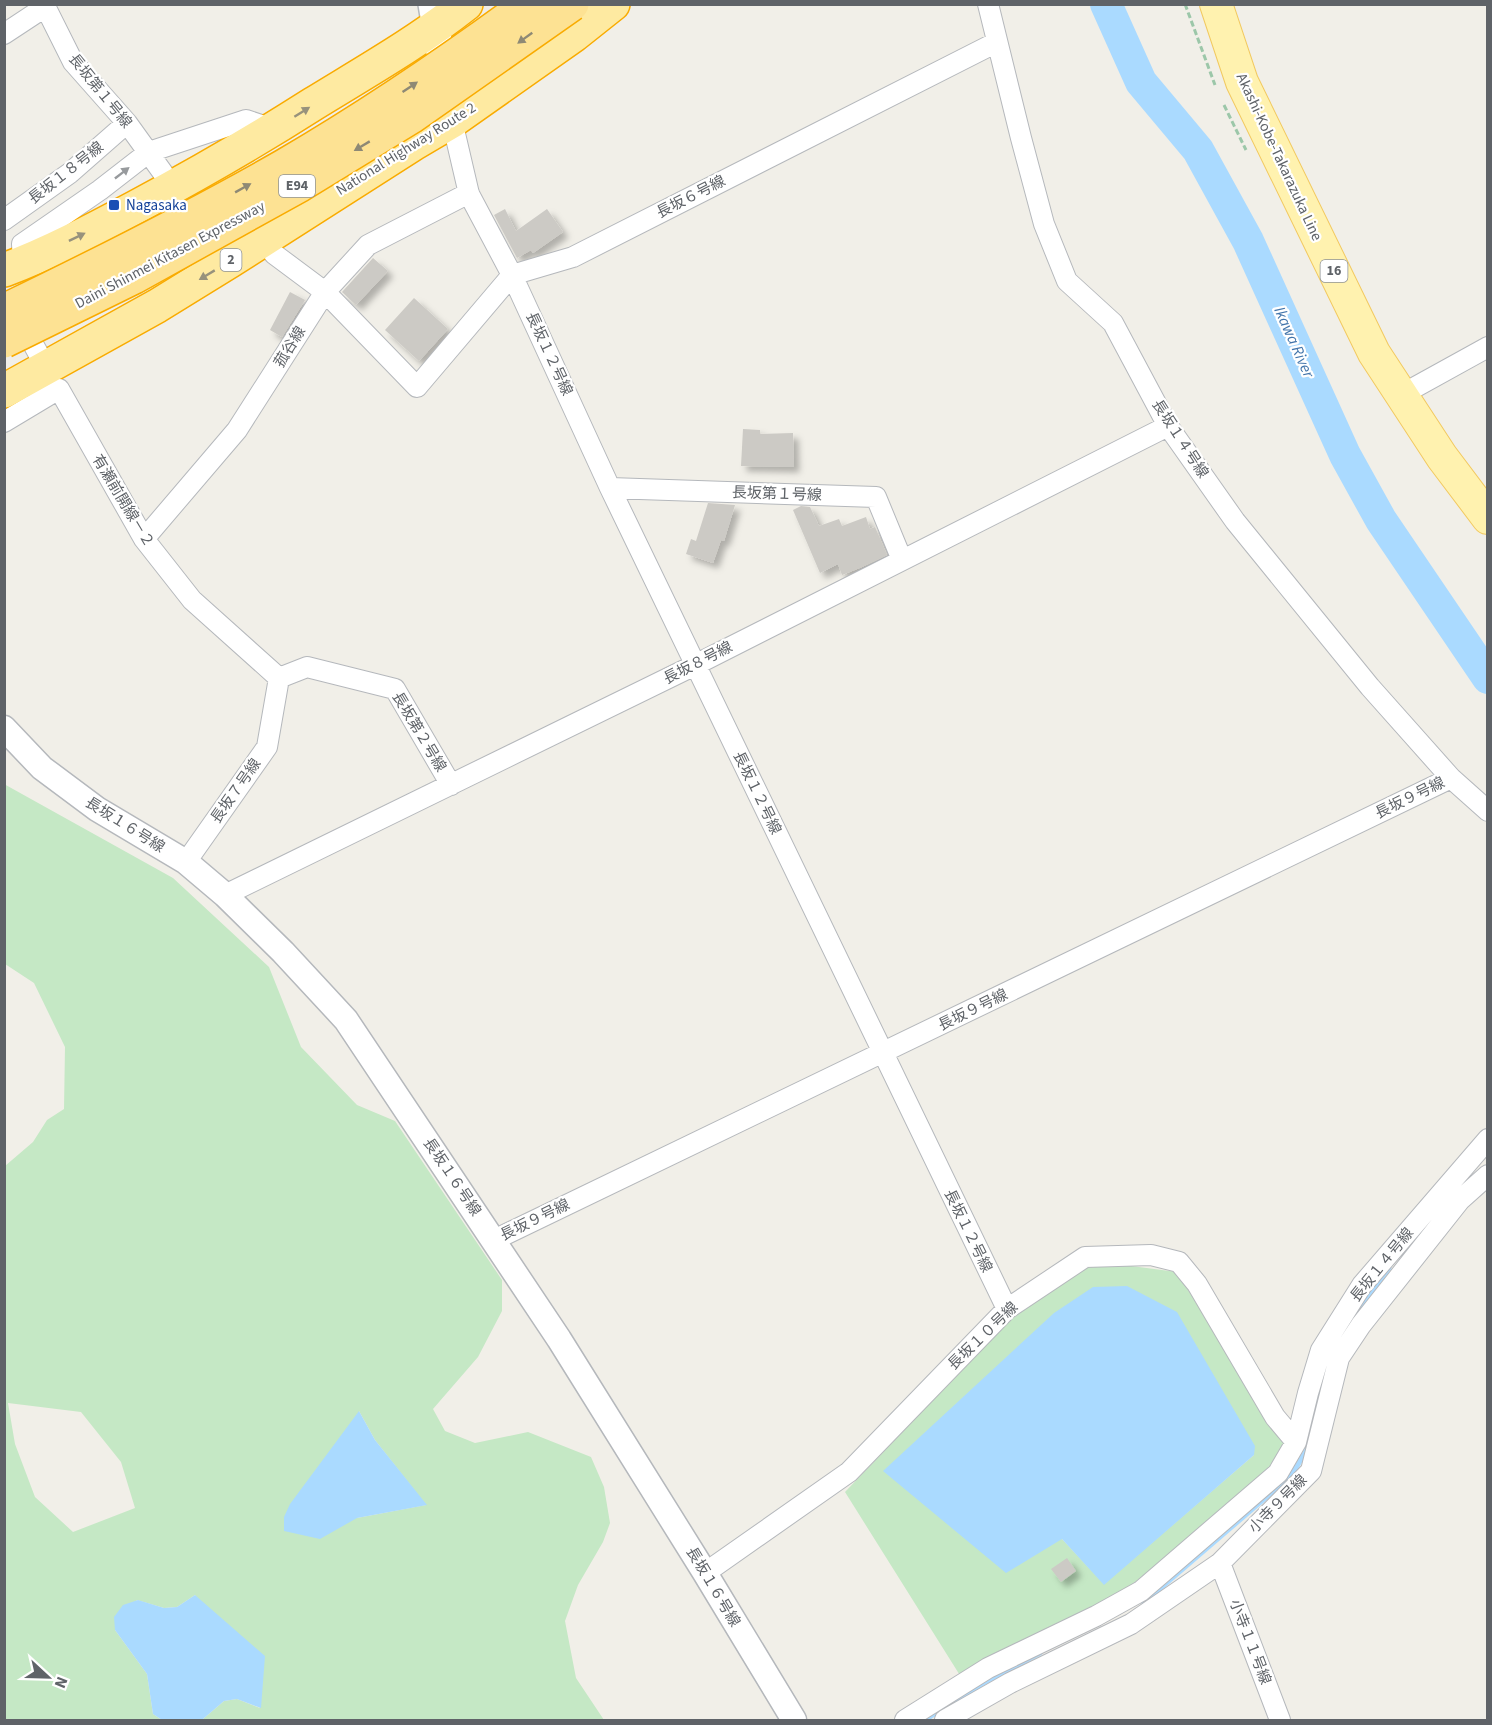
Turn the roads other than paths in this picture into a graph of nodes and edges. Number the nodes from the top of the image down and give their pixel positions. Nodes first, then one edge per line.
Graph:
1 (466, 4) edge
2 (528, 4) edge
3 (572, 4) edge
4 (613, 4) edge
5 (988, 4) edge
6 (1215, 4) edge
7 (44, 6) edge
8 (433, 16) edge
9 (4, 34) edge
10 (996, 42) junction
11 (452, 121) junction
12 (126, 123) junction
13 (273, 129) junction
14 (149, 152) junction
15 (163, 173) dead end
16 (469, 193) junction
17 (183, 201) dead end
18 (211, 215) junction
19 (4, 220) edge
20 (250, 234) dead end
21 (274, 254) dead end
22 (14, 267) edge
23 (512, 275) junction
24 (325, 292) junction
25 (8, 323) edge
26 (1488, 347) edge
27 (39, 353) dead end
28 (4, 392) edge
29 (1401, 395) junction
30 (4, 422) edge
31 (1168, 426) junction
32 (610, 488) junction
33 (1488, 518) edge
34 (144, 539) junction
35 (902, 560) junction
36 (695, 665) junction
37 (279, 678) junction
38 (4, 728) edge
39 (1451, 778) junction
40 (451, 785) junction
41 (1488, 811) edge
42 (186, 862) junction
43 (225, 895) junction
44 (882, 1054) junction
45 (1488, 1139) edge
46 (1488, 1174) edge
47 (494, 1240) junction
48 (1007, 1310) junction
49 (1296, 1442) junction
50 (1220, 1563) junction
51 (705, 1573) junction
52 (1100, 1626) junction
53 (794, 1720) edge
54 (905, 1720) edge
55 (945, 1720) edge
56 (1280, 1720) edge

1 - 8 highway
25 -> 2 highway, Daini Shinmei Kitasen Expressway / E94, bridge
3 -> 25 highway, Daini Shinmei Kitasen Expressway / E94, bridge
4 - 11 highway, National Highway Route 2 / 2
5 - 10 street, 長坂１４号線
6 - 29 main road, Akashi-Kobe-Takarazuka Line / 16
7 - 9 street
7 - 12 street, 長坂第１号線
8 - 11 main road
13 -> 8 highway
10 - 23 street, 長坂６号線
10 - 31 street, 長坂１４号線
11 - 16 street, 長坂１２号線
11 -> 28 highway, National Highway Route 2 / 2
12 - 14 street, 長坂第１号線
12 - 19 street, 長坂１８号線
13 - 14 street
22 -> 13 highway
14 - 15 street, 長坂第１号線
22 -> 14 street
16 - 23 street, 長坂１２号線
16 - 24 street, 菰谷線
17 - 18 street
18 - 20 street
18 - 25 street
21 - 24 street
23 - 24 street
23 - 32 street, 長坂１２号線
24 - 34 street, 菰谷線
25 - 27 street
26 - 29 street
29 - 33 main road, Akashi-Kobe-Takarazuka Line / 16
30 - 34 street, 有瀬前開線－２
31 - 35 street, 長坂８号線
31 - 39 street, 長坂１４号線
32 - 35 street, 長坂第１号線
32 - 36 street, 長坂１２号線
34 - 37 street, 有瀬前開線－２
35 - 36 street, 長坂８号線
36 - 40 street, 長坂８号線
36 - 44 street, 長坂１２号線
37 - 40 street, 長坂第２号線
37 - 42 street, 長坂７号線
38 - 42 street, 長坂１６号線
39 - 41 street, 長坂１４号線
39 - 44 street, 長坂９号線
40 - 43 street, 長坂８号線
42 - 43 street, 長坂１６号線
43 - 47 street, 長坂１６号線
44 - 47 street, 長坂９号線
44 - 48 street, 長坂１２号線
45 - 49 street, 長坂１４号線
46 - 50 street, 小寺９号線
47 - 51 street, 長坂１６号線
48 - 49 street, 長坂１０号線
48 - 51 street, 長坂１０号線
49 - 52 street, 長坂１４号線
50 - 52 street, 小寺９号線
50 - 56 street, 小寺１１号線
51 - 53 street, 長坂１６号線
52 - 54 street
52 - 55 street, 小寺９号線

